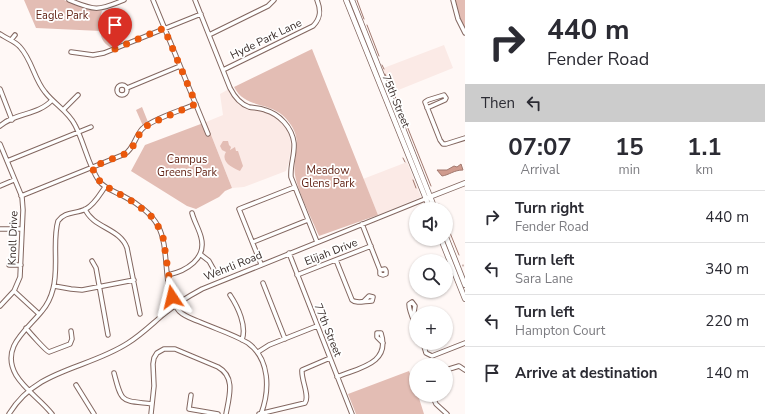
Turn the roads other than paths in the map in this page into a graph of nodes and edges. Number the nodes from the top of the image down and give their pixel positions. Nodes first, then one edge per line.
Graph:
1 (69, 0) edge
2 (124, 0) edge
3 (153, 0) edge
4 (195, 0) edge
5 (317, 0) edge
6 (346, 0) edge
7 (352, 0) edge
8 (453, 0) edge
9 (275, 1) edge
10 (201, 14) junction
11 (164, 28) junction
12 (465, 33) edge
13 (0, 35) edge
14 (15, 35) dead end
15 (209, 35) junction
16 (11, 40) junction
17 (71, 52) dead end
18 (180, 66) junction
19 (223, 70) junction
20 (126, 88) dead end
21 (0, 89) edge
22 (78, 95) dead end
23 (1, 96) edge
24 (52, 100) junction
25 (196, 104) junction
26 (427, 108) junction
27 (64, 109) junction
28 (12, 120) junction
29 (0, 126) edge
30 (91, 127) dead end
31 (78, 132) junction
32 (208, 134) dead end
33 (465, 138) edge
34 (0, 144) edge
35 (7, 161) junction
36 (92, 167) junction
37 (14, 180) junction
38 (465, 183) edge
39 (0, 186) edge
40 (106, 187) junction
41 (295, 187) junction
42 (21, 196) junction
43 (428, 198) junction
44 (429, 202) edge
45 (431, 202) edge
46 (85, 209) junction
47 (192, 213) dead end
48 (308, 220) junction
49 (362, 224) junction
50 (0, 229) edge
51 (22, 229) junction
52 (253, 242) junction
53 (317, 242) junction
54 (371, 246) junction
55 (444, 246) edge
56 (450, 246) edge
57 (289, 253) junction
58 (200, 254) junction
59 (336, 260) junction
60 (92, 261) dead end
61 (262, 264) junction
62 (9, 265) dead end
63 (21, 265) junction
64 (214, 270) dead end
65 (380, 270) dead end
66 (168, 275) junction
67 (297, 275) junction
68 (134, 280) junction
69 (263, 282) dead end
70 (465, 285) edge
71 (54, 286) junction
72 (100, 287) junction
73 (14, 291) junction
74 (230, 296) dead end
75 (465, 299) edge
76 (364, 301) dead end
77 (0, 306) edge
78 (175, 306) junction
79 (39, 314) junction
80 (140, 314) dead end
81 (202, 317) dead end
82 (200, 322) junction
83 (317, 326) junction
84 (26, 328) junction
85 (71, 331) dead end
86 (108, 335) dead end
87 (285, 339) junction
88 (242, 340) junction
89 (382, 343) dead end
90 (465, 343) edge
91 (453, 348) edge
92 (425, 350) edge
93 (447, 350) edge
94 (258, 352) junction
95 (330, 358) junction
96 (453, 368) edge
97 (465, 370) edge
98 (114, 373) dead end
99 (337, 377) junction
100 (76, 385) dead end
101 (29, 390) junction
102 (191, 395) dead end
103 (435, 402) edge
104 (152, 404) junction
105 (49, 410) junction
106 (9, 414) edge
107 (44, 414) edge
108 (52, 414) edge
109 (94, 414) edge
110 (150, 414) edge
111 (218, 414) edge
112 (226, 414) edge
113 (261, 414) edge
114 (352, 414) edge
115 (447, 414) edge

1 - 2 street
3 - 11 street
4 - 10 street
5 - 19 street, Hyde Park Lane
6 - 43 main road, 75th Street
7 - 43 main road, 75th Street
8 - 12 street
9 - 15 street
10 - 11 street
10 - 15 street
11 - 17 street
11 - 18 street
13 - 16 street
14 - 16 street
15 - 19 street
16 - 24 street
18 - 20 street
18 - 25 street
19 - 41 street
21 - 23 street
22 - 27 street
23 - 28 street
24 - 27 street
24 - 28 street
25 - 32 street
25 - 36 street
26 - 26 street
26 - 33 street
27 - 31 street
28 - 29 street
30 - 31 street
31 - 35 street
31 - 36 street
34 - 35 street, Knoll Drive
35 - 37 street, Knoll Drive
36 - 40 street
36 - 42 street
37 - 39 street
37 - 42 street, Knoll Drive
38 - 43 main road, Wehrli Road
40 - 46 street
40 - 66 street
41 - 48 street
41 - 52 street
42 - 51 street, Knoll Drive
43 - 44 main road, 75th Street
43 - 45 main road, 75th Street
43 - 49 street, Wehrli Road
46 - 68 street
46 - 71 street
47 - 58 street
48 - 52 street
48 - 53 street
49 - 53 street, Wehrli Road
49 - 54 street
50 - 51 street
51 - 63 street, Knoll Drive
52 - 61 street
53 - 57 street, Wehrli Road
54 - 59 street, Elijah Drive
54 - 65 street
55 - 75 main road
56 - 70 main road
57 - 61 street, Wehrli Road
57 - 67 street, 77th Street
58 - 64 street
58 - 66 street
59 - 67 street, Elijah Drive
59 - 76 street
60 - 72 street
61 - 78 street, Wehrli Road
62 - 63 street
63 - 73 street, Knoll Drive
66 - 78 street
67 - 83 street, 77th Street
68 - 72 street
68 - 80 street
69 - 87 street
71 - 72 street
71 - 79 street
72 - 86 street
73 - 77 street, Knoll Drive
73 - 79 street
74 - 88 street
78 - 82 street
78 - 101 street, Wehrli Road
79 - 84 street
81 - 82 street
82 - 88 street
83 - 87 street
83 - 95 street, 77th Street
84 - 85 street
84 - 101 street
87 - 94 street
88 - 94 street
89 - 99 street
90 - 91 street
92 - 93 street
94 - 113 street
95 - 99 street, 77th Street
95 - 113 street
96 - 97 street
98 - 104 street
99 - 114 street, 77th Street
100 - 109 street
101 - 105 street
101 - 106 street, Wehrli Road
102 - 111 street
103 - 115 street
104 - 110 street
104 - 112 street
105 - 107 street
105 - 108 street

